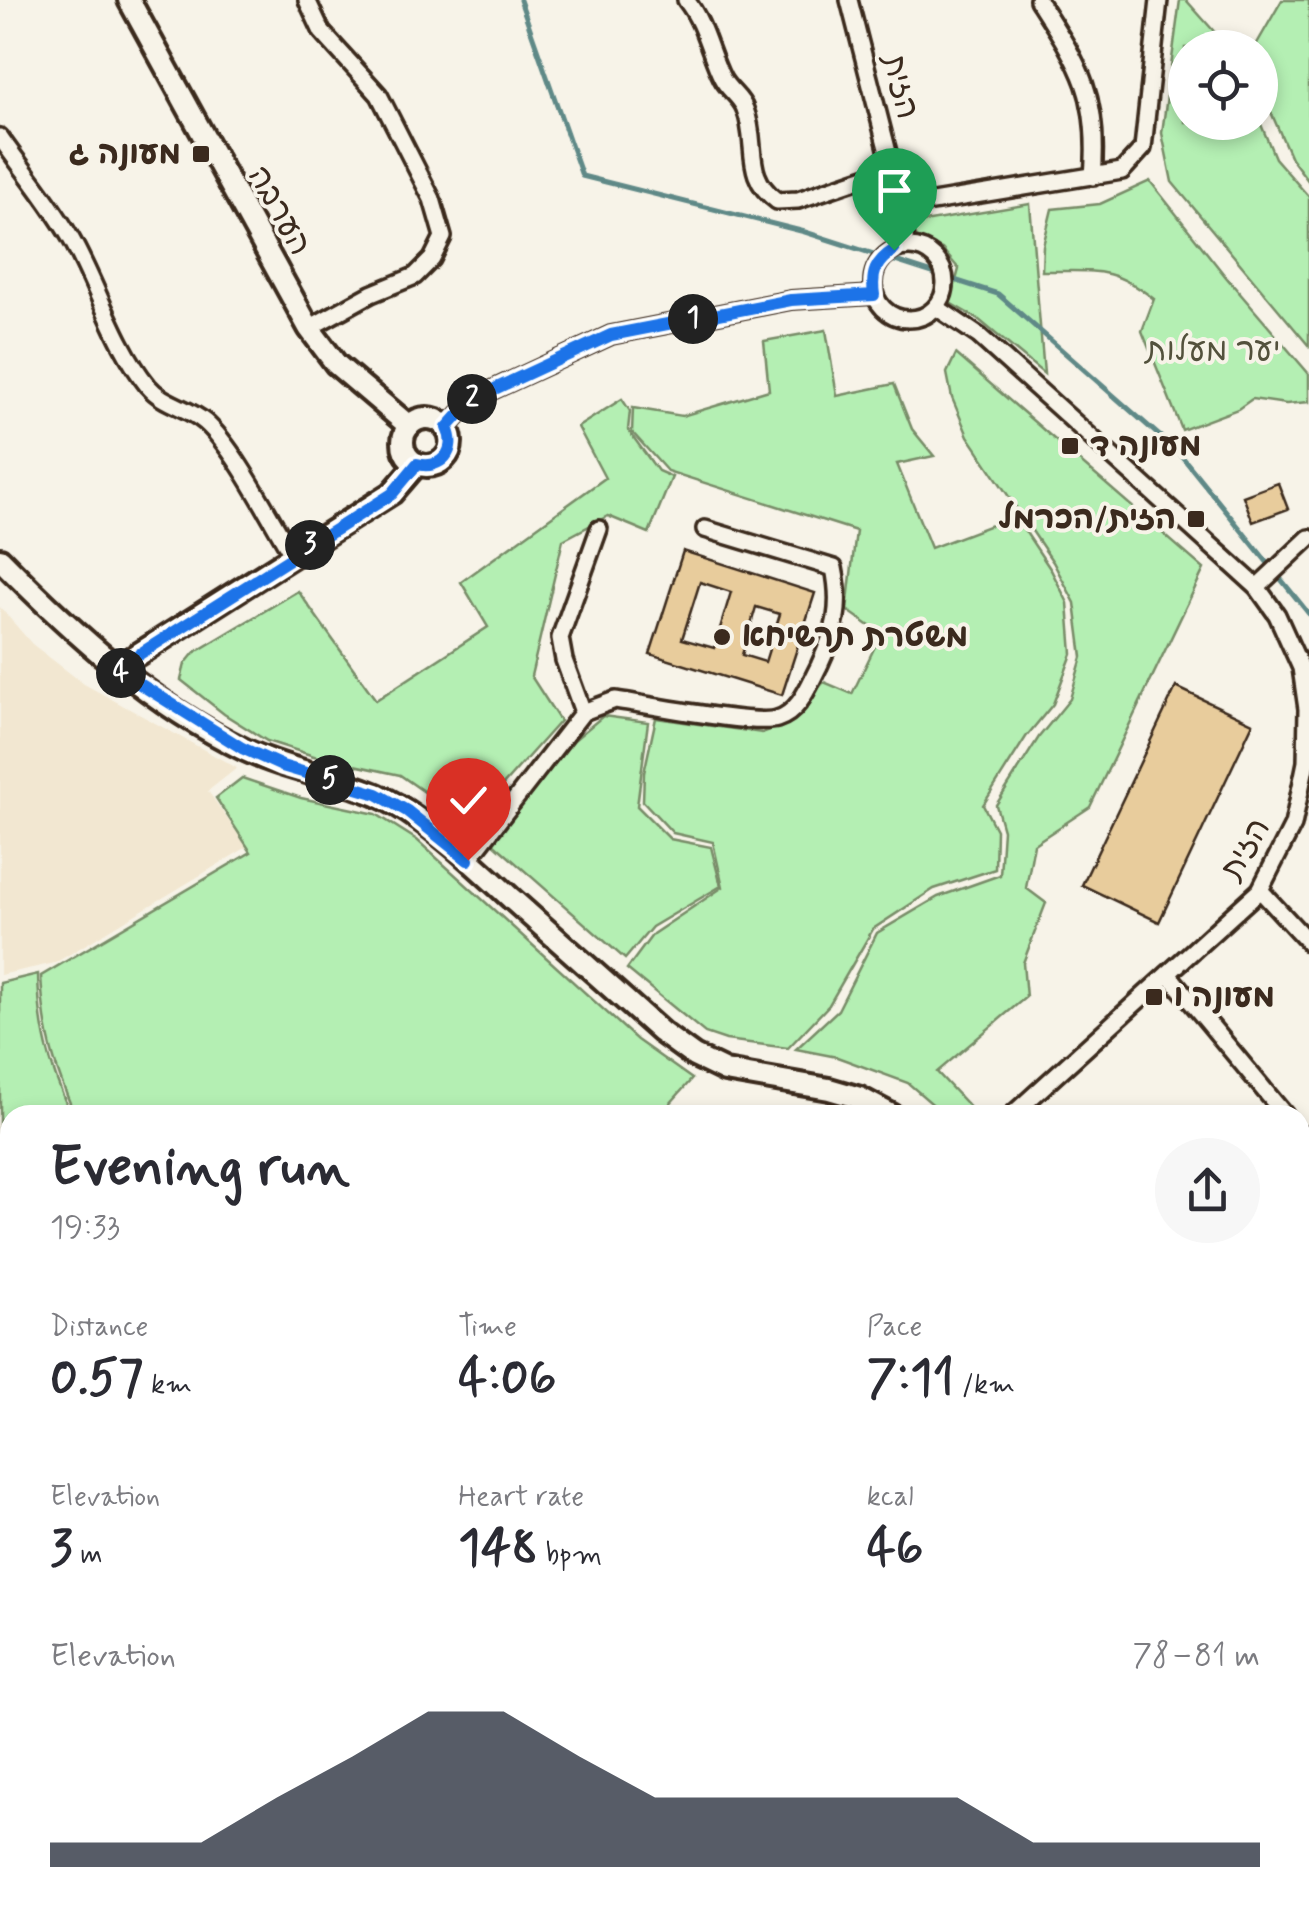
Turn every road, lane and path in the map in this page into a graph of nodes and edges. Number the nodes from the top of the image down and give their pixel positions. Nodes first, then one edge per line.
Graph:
1 (128, 0) edge
2 (306, 0) edge
3 (686, 0) edge
4 (849, 0) edge
5 (1038, 0) edge
6 (1159, 0) edge
7 (0, 137) edge
8 (892, 168) junction
9 (1093, 177) junction
10 (902, 207) junction
11 (906, 246) junction
12 (874, 295) junction
13 (936, 307) junction
14 (310, 328) junction
15 (409, 426) junction
16 (447, 428) junction
17 (417, 464) junction
18 (599, 529) dead end
19 (705, 529) dead end
20 (1309, 538) edge
21 (293, 556) junction
22 (0, 559) edge
23 (1256, 586) junction
24 (116, 669) junction
25 (583, 712) junction
26 (468, 860) junction
27 (1260, 890) junction
28 (1309, 942) edge
29 (1168, 974) junction
30 (869, 1105) edge
31 (1023, 1105) edge
32 (1277, 1105) edge

1 - 14 main road, הערבה
2 - 14 street
3 - 8 street
4 - 8 street, הזית
5 - 9 street
6 - 9 street
7 - 21 street
8 - 10 street, הזית
9 - 10 street
10 - 11 street, הזית
11 - 12 street
11 - 13 street
12 - 13 street
12 - 16 street
13 - 23 street, הזית
14 - 15 main road, הערבה
15 - 16 main road
15 - 17 main road
16 - 17 main road
17 - 21 main road
18 - 25 street
19 - 25 street
20 - 23 street
21 - 24 main road
22 - 24 main road
23 - 27 street, הזית
24 - 26 main road
25 - 26 street
26 - 30 main road
27 - 28 street
27 - 29 street, הזית
29 - 31 street, הזית
29 - 32 street

